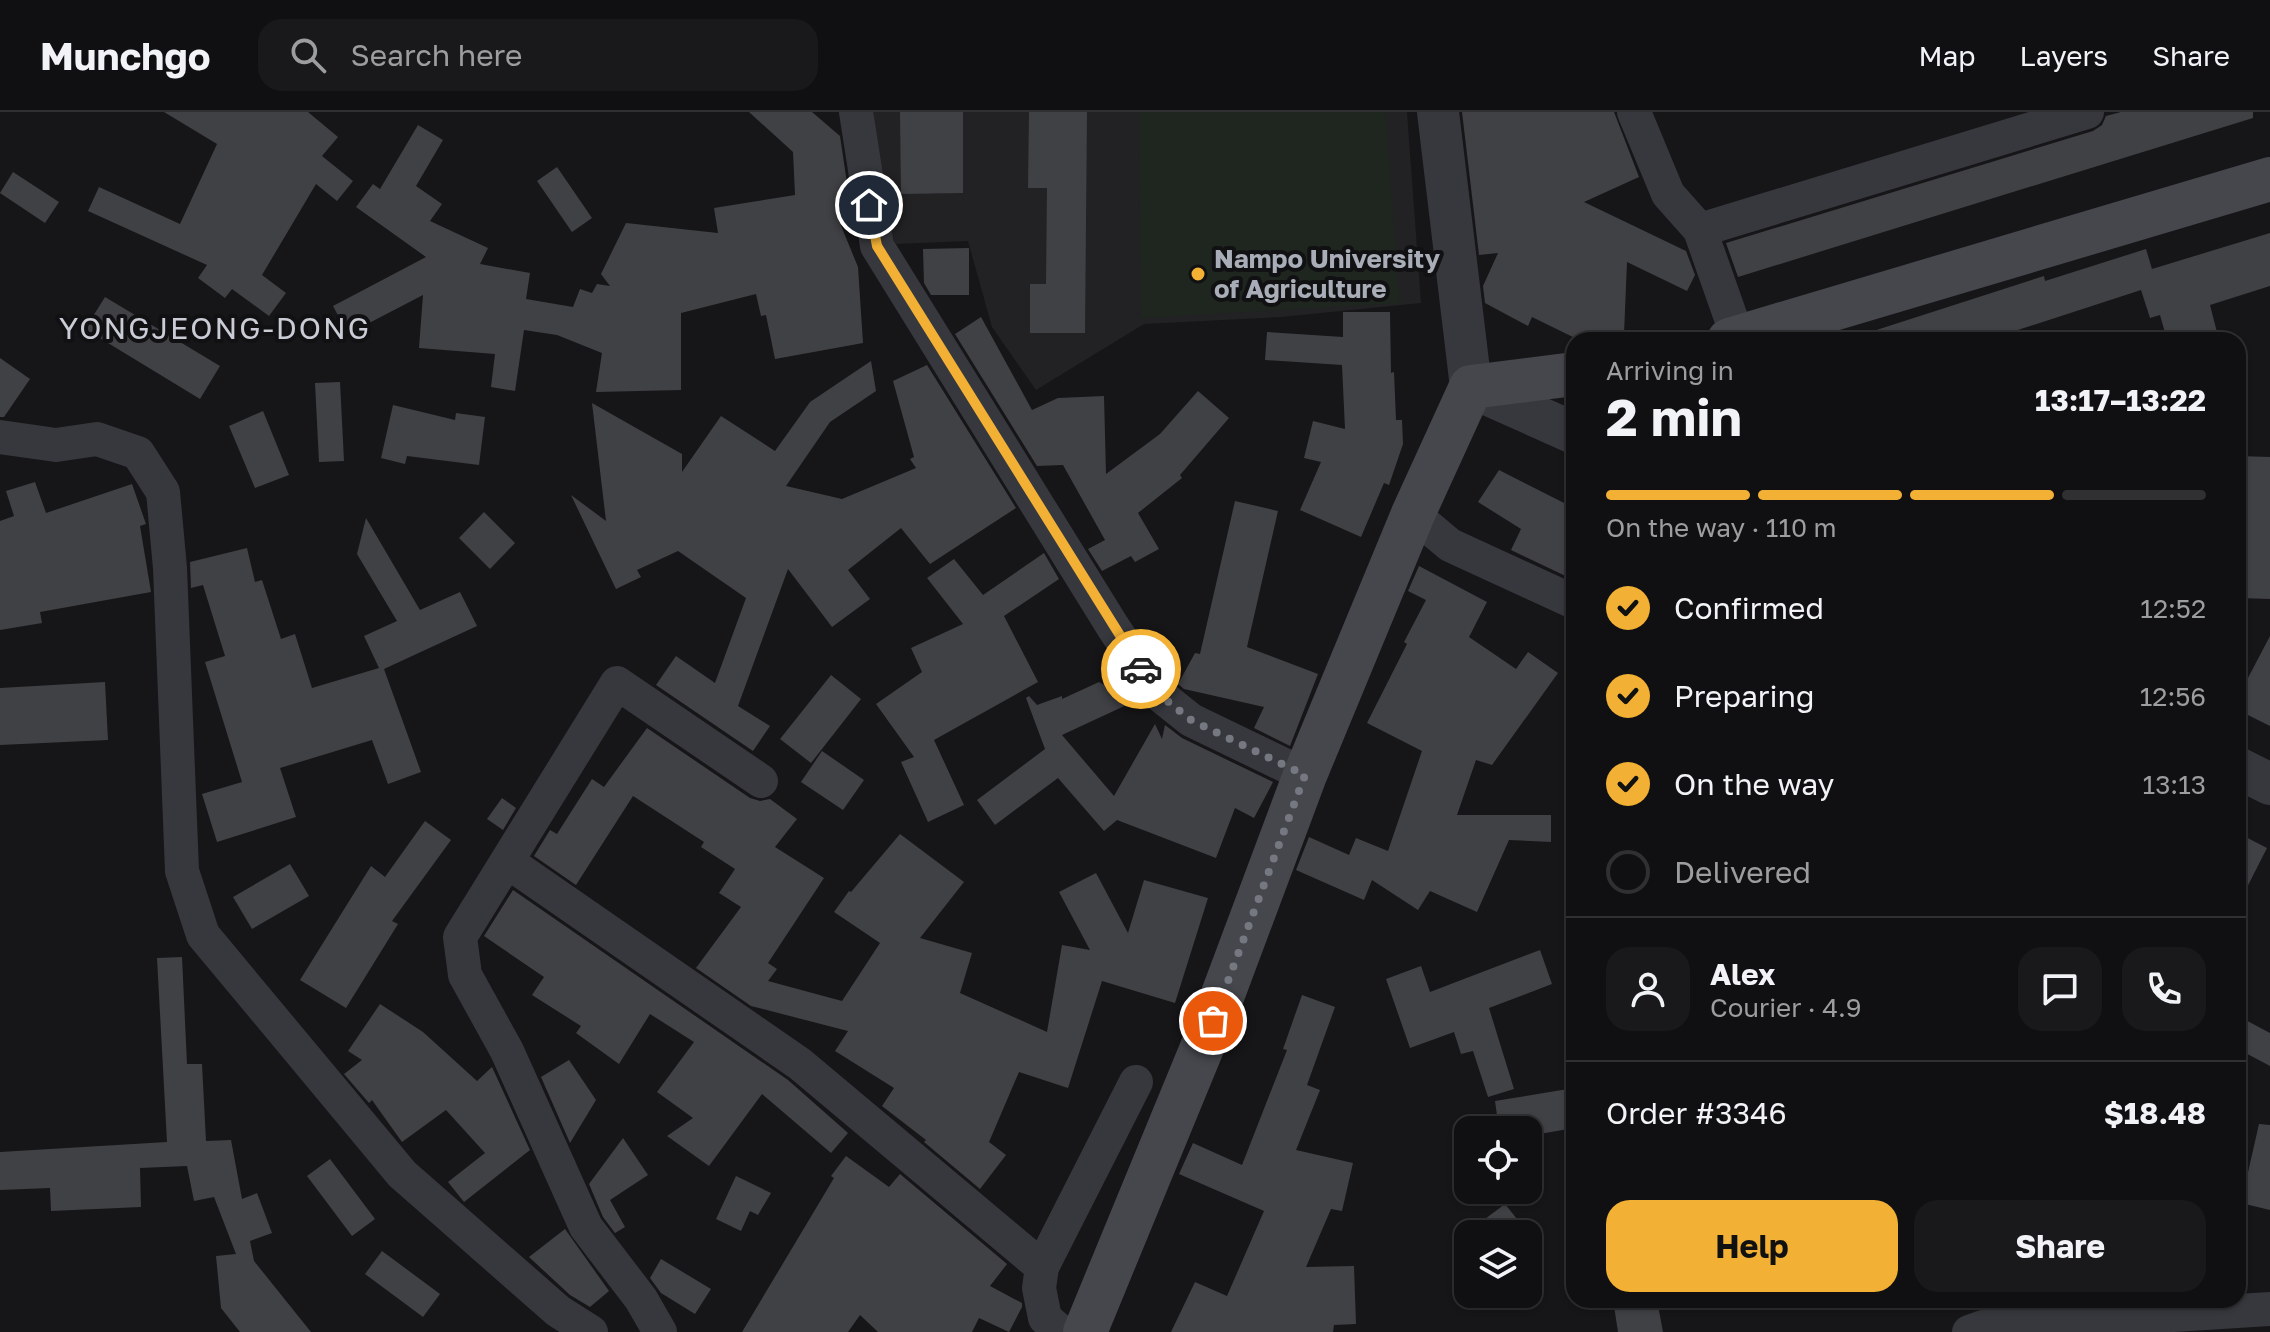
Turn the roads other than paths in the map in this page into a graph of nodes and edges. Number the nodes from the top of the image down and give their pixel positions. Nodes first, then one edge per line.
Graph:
1 (856, 112) edge
2 (1438, 112) edge
3 (1634, 112) edge
4 (2087, 112) edge
5 (2270, 179) edge
6 (1700, 230) junction
7 (1732, 332) edge
8 (1757, 332) edge
9 (1566, 375) edge
10 (1471, 387) junction
11 (1566, 429) edge
12 (0, 437) edge
13 (1413, 514) junction
14 (1566, 598) edge
15 (2246, 772) edge
16 (1305, 775) junction
17 (761, 781) dead end
18 (2270, 784) edge
19 (508, 862) junction
20 (1136, 1082) dead end
21 (1042, 1267) junction
22 (2270, 1309) edge
23 (591, 1332) edge
24 (660, 1332) edge
25 (1061, 1332) edge
26 (1085, 1332) edge
27 (1969, 1332) edge

1 - 16 street
2 - 10 street
3 - 6 street
4 - 6 street
5 - 8 main road
6 - 7 street
9 - 10 main road
10 - 11 street
10 - 13 main road
12 - 23 street
13 - 14 street
13 - 16 main road
15 - 18 street
16 - 26 main road
17 - 19 street
19 - 21 street
19 - 24 street
20 - 21 street
21 - 25 street
22 - 27 street

